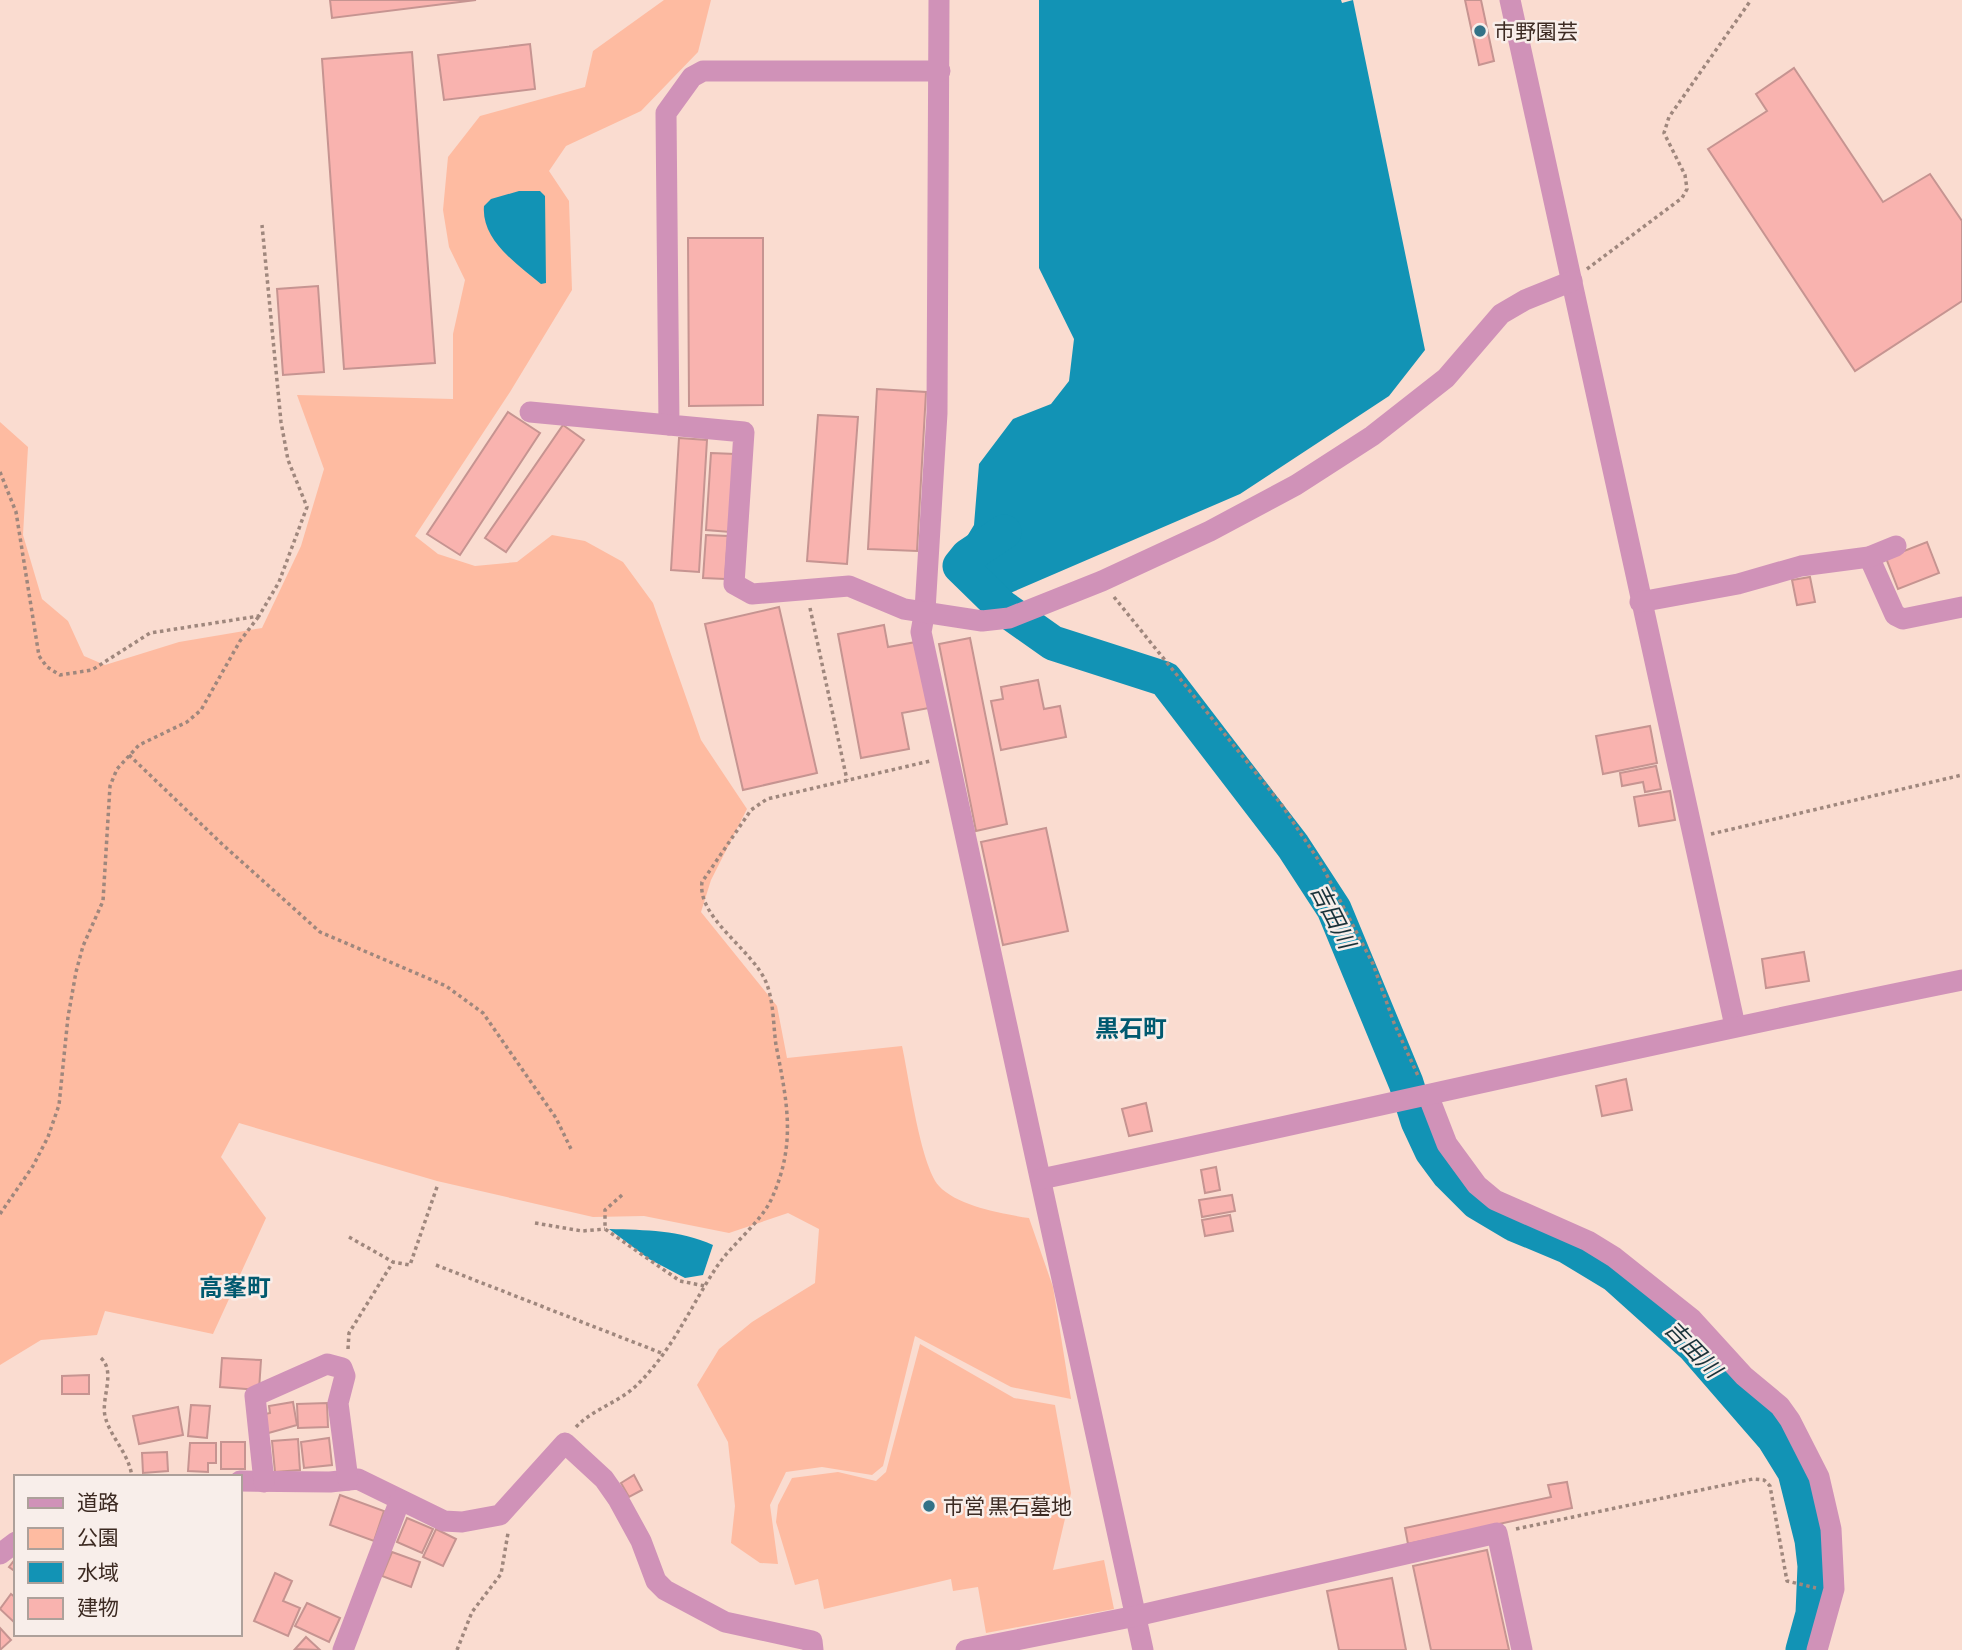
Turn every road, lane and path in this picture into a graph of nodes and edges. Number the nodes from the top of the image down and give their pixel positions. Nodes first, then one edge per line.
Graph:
1 (939, 0) edge
2 (1510, 0) edge
3 (1751, 0) edge
4 (940, 71) junction
5 (262, 225) dead end
6 (1572, 281) junction
7 (530, 412) dead end
8 (669, 425) junction
9 (0, 472) edge
10 (1896, 546) dead end
11 (1869, 557) junction
12 (1101, 581) junction
13 (806, 590) junction
14 (1640, 602) junction
15 (1962, 607) edge
16 (925, 610) junction
17 (259, 616) junction
18 (129, 755) junction
19 (948, 757) junction
20 (1962, 775) edge
21 (847, 780) junction
22 (1692, 838) junction
23 (1962, 980) edge
24 (1735, 1026) junction
25 (1427, 1096) junction
26 (571, 1149) dead end
27 (1041, 1179) junction
28 (438, 1184) dead end
29 (622, 1195) dead end
30 (0, 1214) edge
31 (535, 1223) dead end
32 (605, 1229) junction
33 (349, 1237) dead end
34 (393, 1262) junction
35 (436, 1265) dead end
36 (705, 1286) junction
37 (664, 1354) junction
38 (101, 1358) dead end
39 (345, 1376) junction
40 (565, 1443) junction
41 (131, 1475) edge
42 (348, 1480) junction
43 (242, 1481) edge
44 (264, 1482) junction
45 (400, 1500) junction
46 (506, 1509) junction
47 (1497, 1533) junction
48 (1800, 1587) dead end
49 (1136, 1616) junction
50 (343, 1650) edge
51 (457, 1650) edge
52 (813, 1650) edge
53 (965, 1650) edge
54 (1143, 1650) edge
55 (1522, 1650) edge
56 (1817, 1650) edge

1 - 4 street
2 - 6 street
3 - 6 path
4 - 8 street
4 - 16 street
5 - 17 path
6 - 12 street
6 - 14 street
7 - 8 street
8 - 13 street
9 - 17 path
10 - 11 street
11 - 14 street
11 - 15 street
12 - 16 street
12 - 25 path
13 - 16 street
13 - 21 path
14 - 22 street
16 - 19 street
17 - 18 path
18 - 26 path
18 - 30 path
19 - 21 path
19 - 27 street
20 - 22 path
21 - 36 path
22 - 24 street
23 - 24 street
24 - 25 street
25 - 27 street
25 - 56 street
27 - 49 street
28 - 34 path
29 - 32 path
31 - 32 path
32 - 36 path
33 - 34 path
34 - 39 path
35 - 37 path
36 - 37 path
37 - 40 path
38 - 41 path
39 - 42 street
39 - 44 street
40 - 46 street
40 - 52 street
42 - 44 street
42 - 45 street
43 - 44 street
45 - 46 street
45 - 50 street
46 - 51 path
47 - 48 path
47 - 49 street
47 - 55 street
49 - 53 street
49 - 54 street

